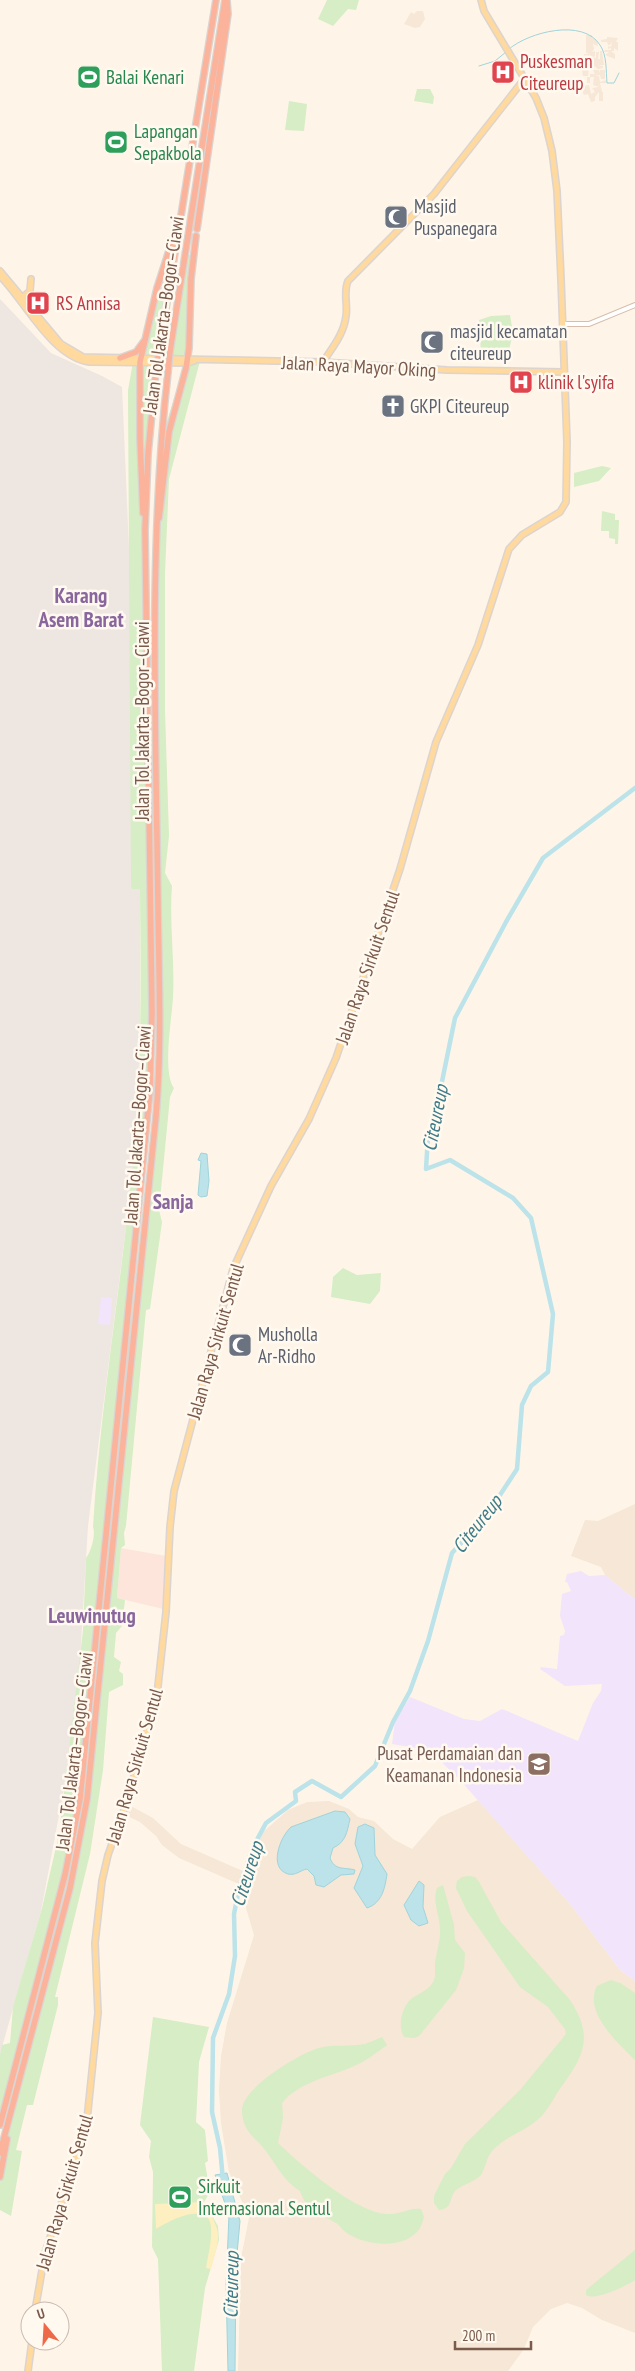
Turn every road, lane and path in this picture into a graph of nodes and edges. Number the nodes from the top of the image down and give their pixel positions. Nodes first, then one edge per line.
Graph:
1 (216, 0) edge
2 (226, 0) edge
3 (481, 0) edge
4 (525, 78) junction
5 (181, 216) junction
6 (0, 271) edge
7 (0, 276) edge
8 (32, 279) dead end
9 (23, 297) junction
10 (635, 305) edge
11 (562, 324) junction
12 (146, 338) junction
13 (120, 358) junction
14 (140, 360) junction
15 (190, 362) junction
16 (323, 362) junction
17 (562, 363) junction
18 (554, 371) junction
19 (563, 372) junction
20 (145, 530) junction
21 (156, 530) junction
22 (8, 2122) junction
23 (0, 2125) edge
24 (0, 2153) edge
25 (0, 2177) edge
26 (37, 2301) edge
27 (31, 2351) edge
28 (28, 2371) edge

1 - 5 highway, Jalan Tol Jakarta–Bogor–Ciawi
2 - 15 highway
2 - 21 highway, Jalan Tol Jakarta–Bogor–Ciawi, bridge
3 - 4 main road, Jalan Raya Sirkuit Sentul
4 - 11 main road, Jalan Raya Sirkuit Sentul
4 - 16 main road
5 - 12 highway
5 - 20 highway, Jalan Tol Jakarta–Bogor–Ciawi, bridge
6 - 9 main road, Jalan Raya Mayor Oking
7 - 14 main road, Jalan Raya Mayor Oking
8 - 9 main road
9 - 13 main road, Jalan Raya Mayor Oking
10 - 11 main road
11 - 17 main road, Jalan Raya Sirkuit Sentul
12 - 13 highway
12 - 14 highway
13 - 14 main road, Jalan Raya Mayor Oking
14 - 15 main road, Jalan Raya Mayor Oking
14 - 20 highway
15 - 16 main road, Jalan Raya Mayor Oking
15 - 21 highway
16 - 18 main road, Jalan Raya Mayor Oking
17 - 18 main road
17 - 19 main road, Jalan Raya Sirkuit Sentul
18 - 19 main road, Jalan Raya Mayor Oking
19 - 26 main road, Jalan Raya Sirkuit Sentul
20 - 23 highway, Jalan Tol Jakarta–Bogor–Ciawi
21 - 22 highway, Jalan Tol Jakarta–Bogor–Ciawi
22 - 24 highway, Jalan Tol Jakarta–Bogor–Ciawi
22 - 25 highway
27 - 28 main road

